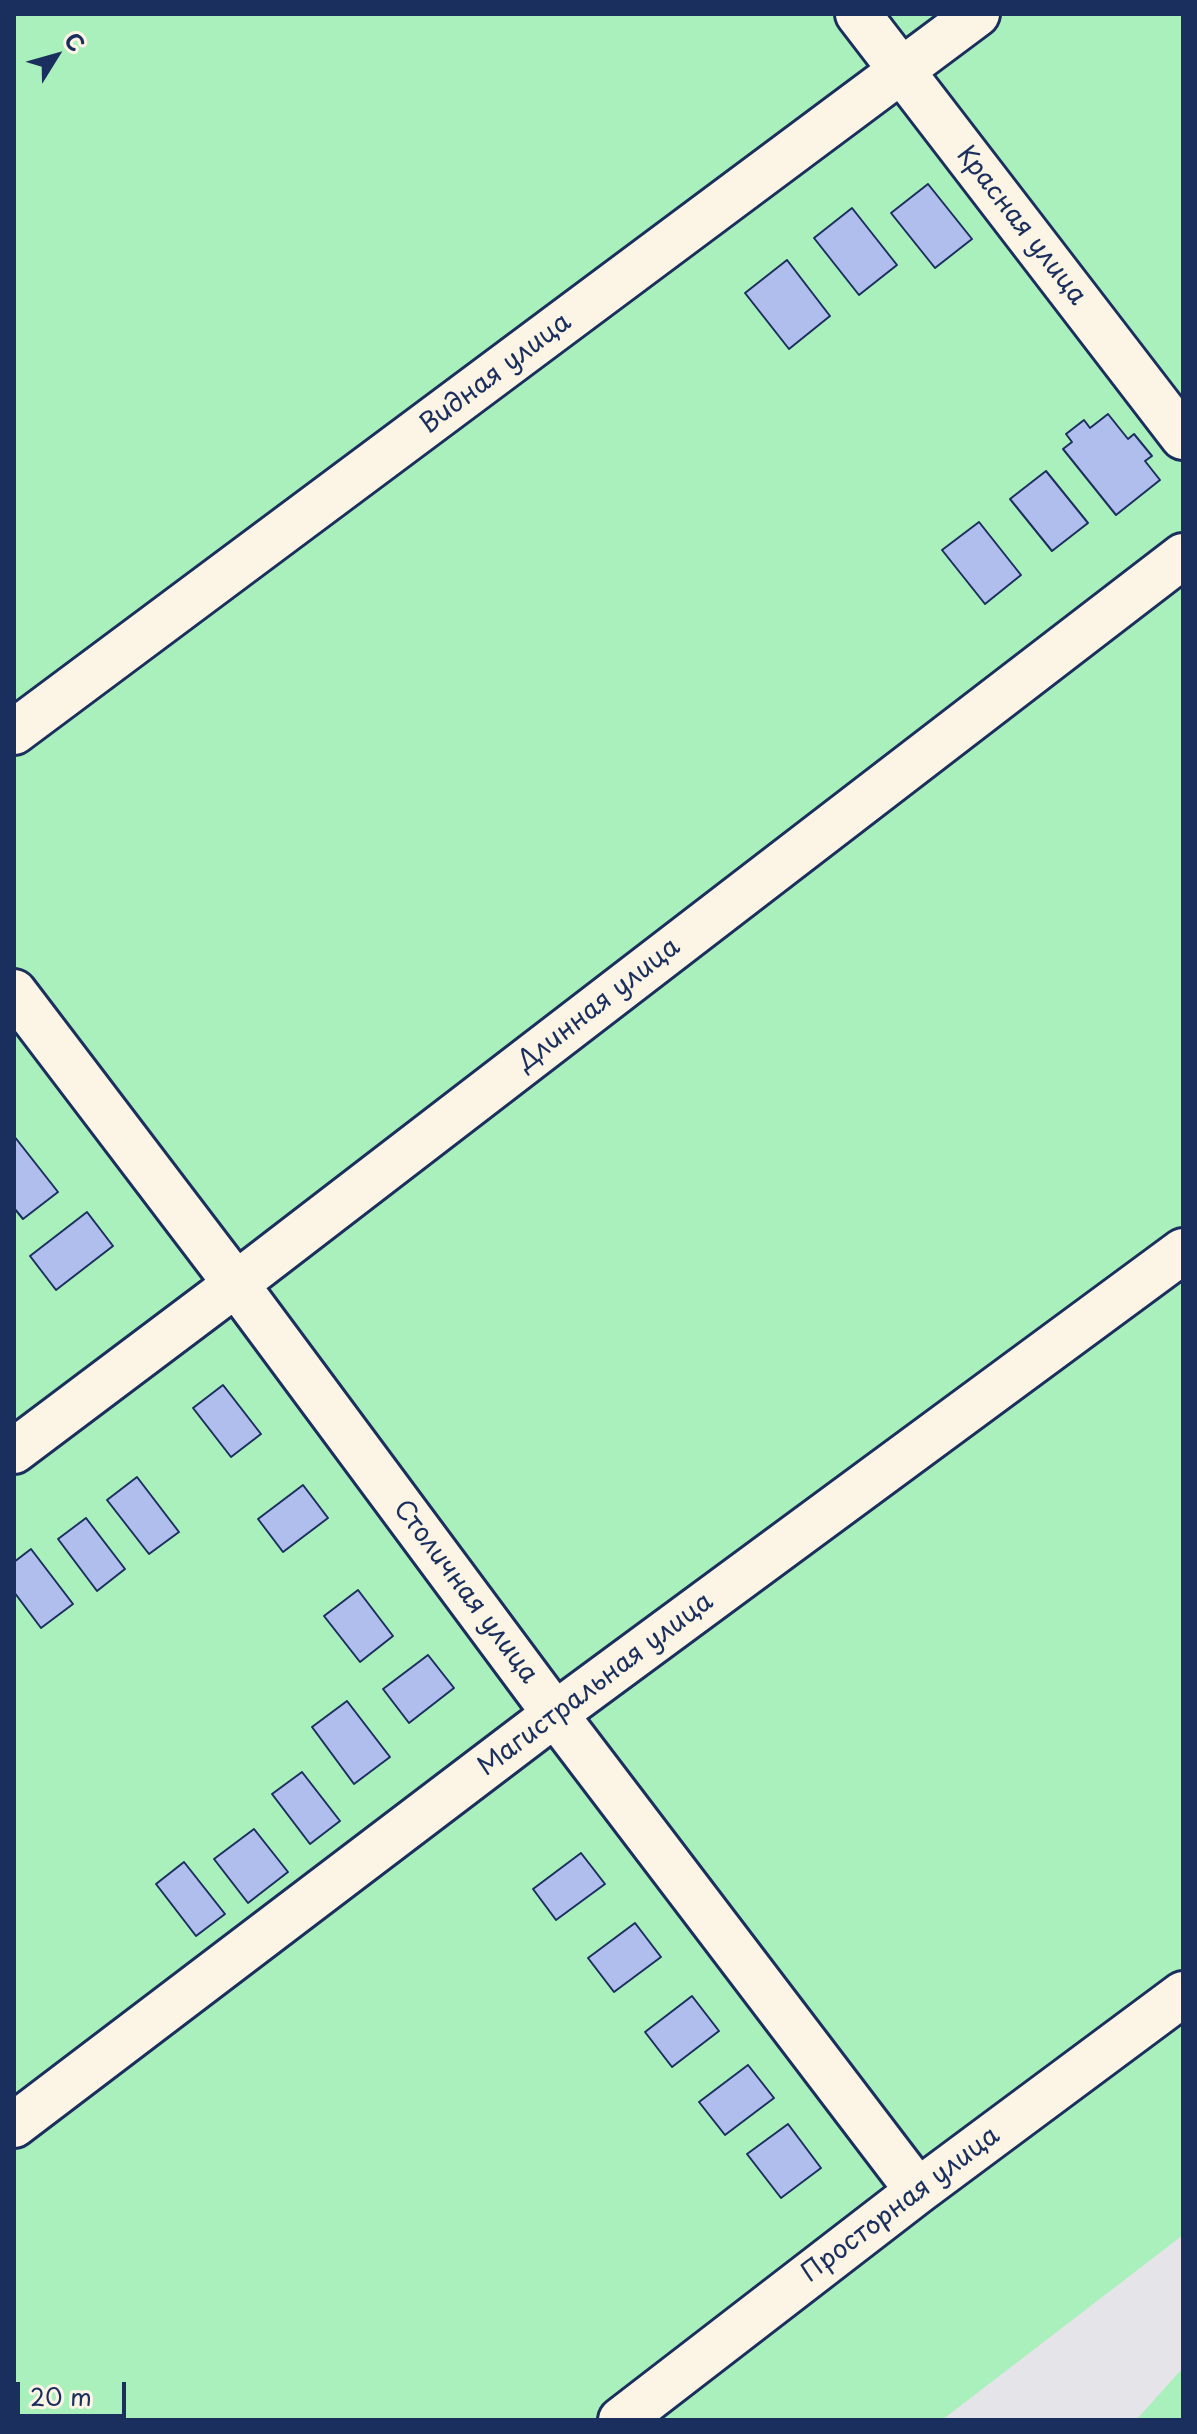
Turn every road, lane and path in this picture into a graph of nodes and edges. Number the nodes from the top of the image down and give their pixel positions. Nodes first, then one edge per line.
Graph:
1 (858, 14) edge
2 (977, 14) edge
3 (902, 72) junction
4 (1183, 437) edge
5 (1183, 556) edge
6 (14, 732) edge
7 (14, 992) edge
8 (1183, 1251) edge
9 (236, 1284) junction
10 (14, 1451) edge
11 (555, 1714) junction
12 (1183, 1994) edge
13 (14, 2125) edge
14 (918, 2191) junction
15 (621, 2420) edge

1 - 3 street, Красная улица
2 - 3 street, Видная улица
3 - 4 street, Красная улица
3 - 6 street, Видная улица
5 - 9 street, Длинная улица
7 - 9 street, Столичная улица
8 - 11 street, Магистральная улица
9 - 10 street, Длинная улица
9 - 11 street, Столичная улица
11 - 13 street, Магистральная улица
11 - 14 street, Столичная улица
12 - 14 street, Просторная улица
14 - 15 street, Просторная улица

